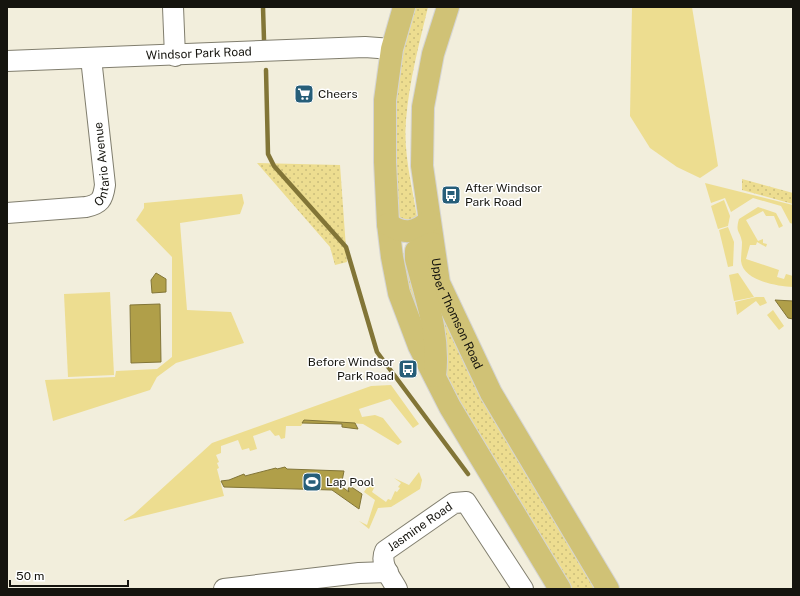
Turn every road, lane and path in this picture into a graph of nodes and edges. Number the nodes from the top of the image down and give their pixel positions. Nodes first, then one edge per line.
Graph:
1 (173, 7) edge
2 (404, 7) edge
3 (448, 7) edge
4 (392, 49) junction
5 (175, 56) junction
6 (91, 58) junction
7 (7, 61) edge
8 (7, 213) edge
9 (429, 221) junction
10 (388, 224) junction
11 (432, 243) junction
12 (435, 376) junction
13 (393, 581) edge
14 (224, 589) edge
15 (523, 589) edge
16 (560, 589) edge
17 (608, 589) edge

1 - 5 street
2 - 4 main road
3 - 9 main road, Upper Thomson Road
4 - 5 street, Windsor Park Road
4 - 10 main road
5 - 6 street, Windsor Park Road
6 - 7 street, Windsor Park Road
6 - 8 street, Ontario Avenue
9 - 10 main road
9 - 11 main road, Upper Thomson Road
10 - 12 main road
11 - 12 main road
11 - 17 main road, Upper Thomson Road
12 - 16 main road
13 - 14 street
13 - 15 street, Jasmine Road

